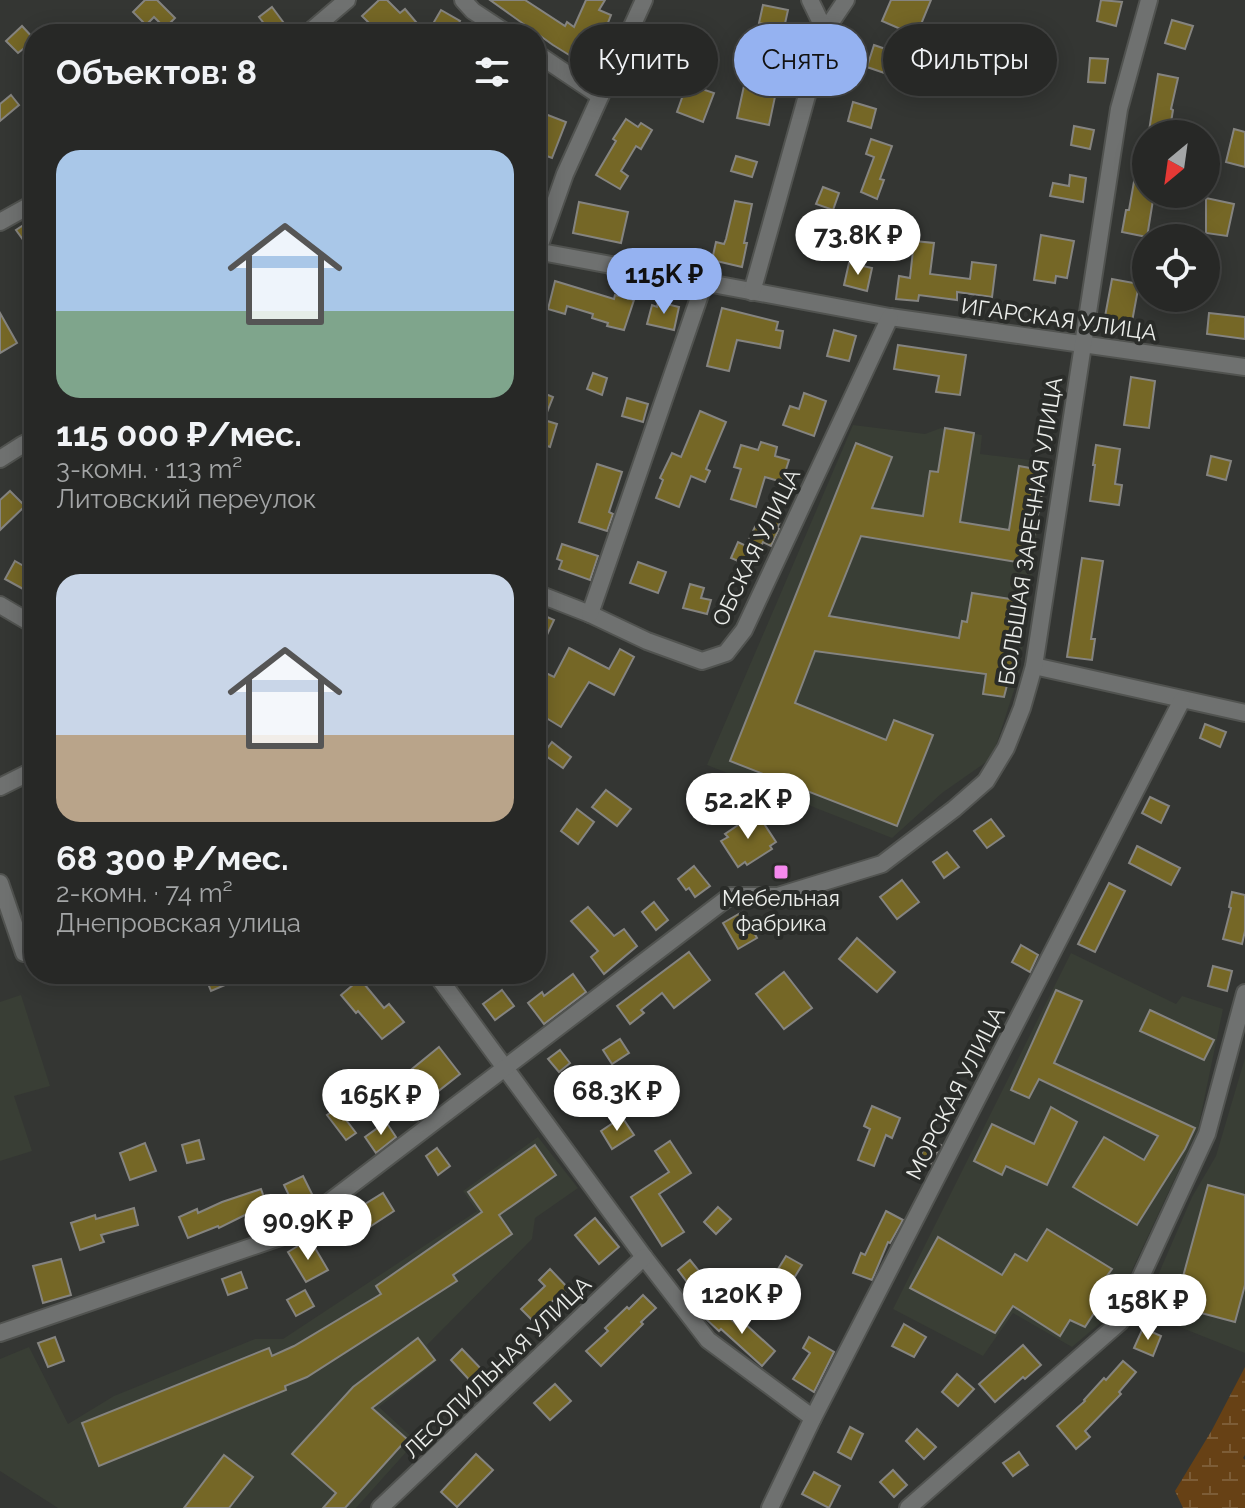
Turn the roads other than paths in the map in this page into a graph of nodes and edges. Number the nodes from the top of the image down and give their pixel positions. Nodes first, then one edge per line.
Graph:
1 (347, 0) edge
2 (463, 0) edge
3 (644, 0) edge
4 (810, 0) edge
5 (846, 0) edge
6 (1149, 0) edge
7 (319, 24) edge
8 (493, 24) edge
9 (633, 24) edge
10 (822, 24) edge
11 (830, 24) edge
12 (546, 60) edge
13 (570, 76) edge
14 (600, 96) edge
15 (807, 96) edge
16 (24, 209) edge
17 (0, 222) edge
18 (546, 228) edge
19 (546, 255) edge
20 (704, 283) junction
21 (752, 292) junction
22 (890, 317) junction
23 (1082, 345) junction
24 (1245, 367) edge
25 (24, 444) edge
26 (0, 459) edge
27 (546, 597) edge
28 (0, 605) edge
29 (590, 614) junction
30 (24, 619) edge
31 (1034, 666) junction
32 (1182, 700) junction
33 (1245, 713) edge
34 (24, 775) edge
35 (0, 787) edge
36 (0, 883) edge
37 (24, 953) edge
38 (443, 984) edge
39 (1245, 993) edge
40 (505, 1068) junction
41 (644, 1257) junction
42 (0, 1333) edge
43 (813, 1418) junction
44 (380, 1508) edge
45 (770, 1508) edge
46 (908, 1508) edge

1 - 7 street
2 - 8 street
3 - 9 street
4 - 10 street
5 - 11 street
6 - 23 street, БОЛЬШАЯ ЗАРЕЧНАЯ УЛИЦА
12 - 13 street
14 - 18 street
15 - 21 street
16 - 17 street
19 - 20 street, ИГАРСКАЯ УЛИЦА
20 - 21 street, ИГАРСКАЯ УЛИЦА
20 - 29 street
21 - 22 street, ИГАРСКАЯ УЛИЦА
22 - 23 street, ИГАРСКАЯ УЛИЦА
22 - 29 street, ОБСКАЯ УЛИЦА
23 - 24 street, ИГАРСКАЯ УЛИЦА
23 - 31 street, БОЛЬШАЯ ЗАРЕЧНАЯ УЛИЦА
25 - 26 street
27 - 29 street, ОБСКАЯ УЛИЦА
28 - 30 street
31 - 32 street
31 - 40 street, БОЛЬШАЯ ЗАРЕЧНАЯ УЛИЦА
32 - 33 street
32 - 43 street, МОРСКАЯ УЛИЦА
34 - 35 street
36 - 37 street
38 - 40 street
39 - 46 street
40 - 41 street
40 - 42 street, БОЛЬШАЯ ЗАРЕЧНАЯ УЛИЦА
41 - 43 street
41 - 44 street, ЛЕСОПИЛЬНАЯ УЛИЦА
43 - 45 street, МОРСКАЯ УЛИЦА

